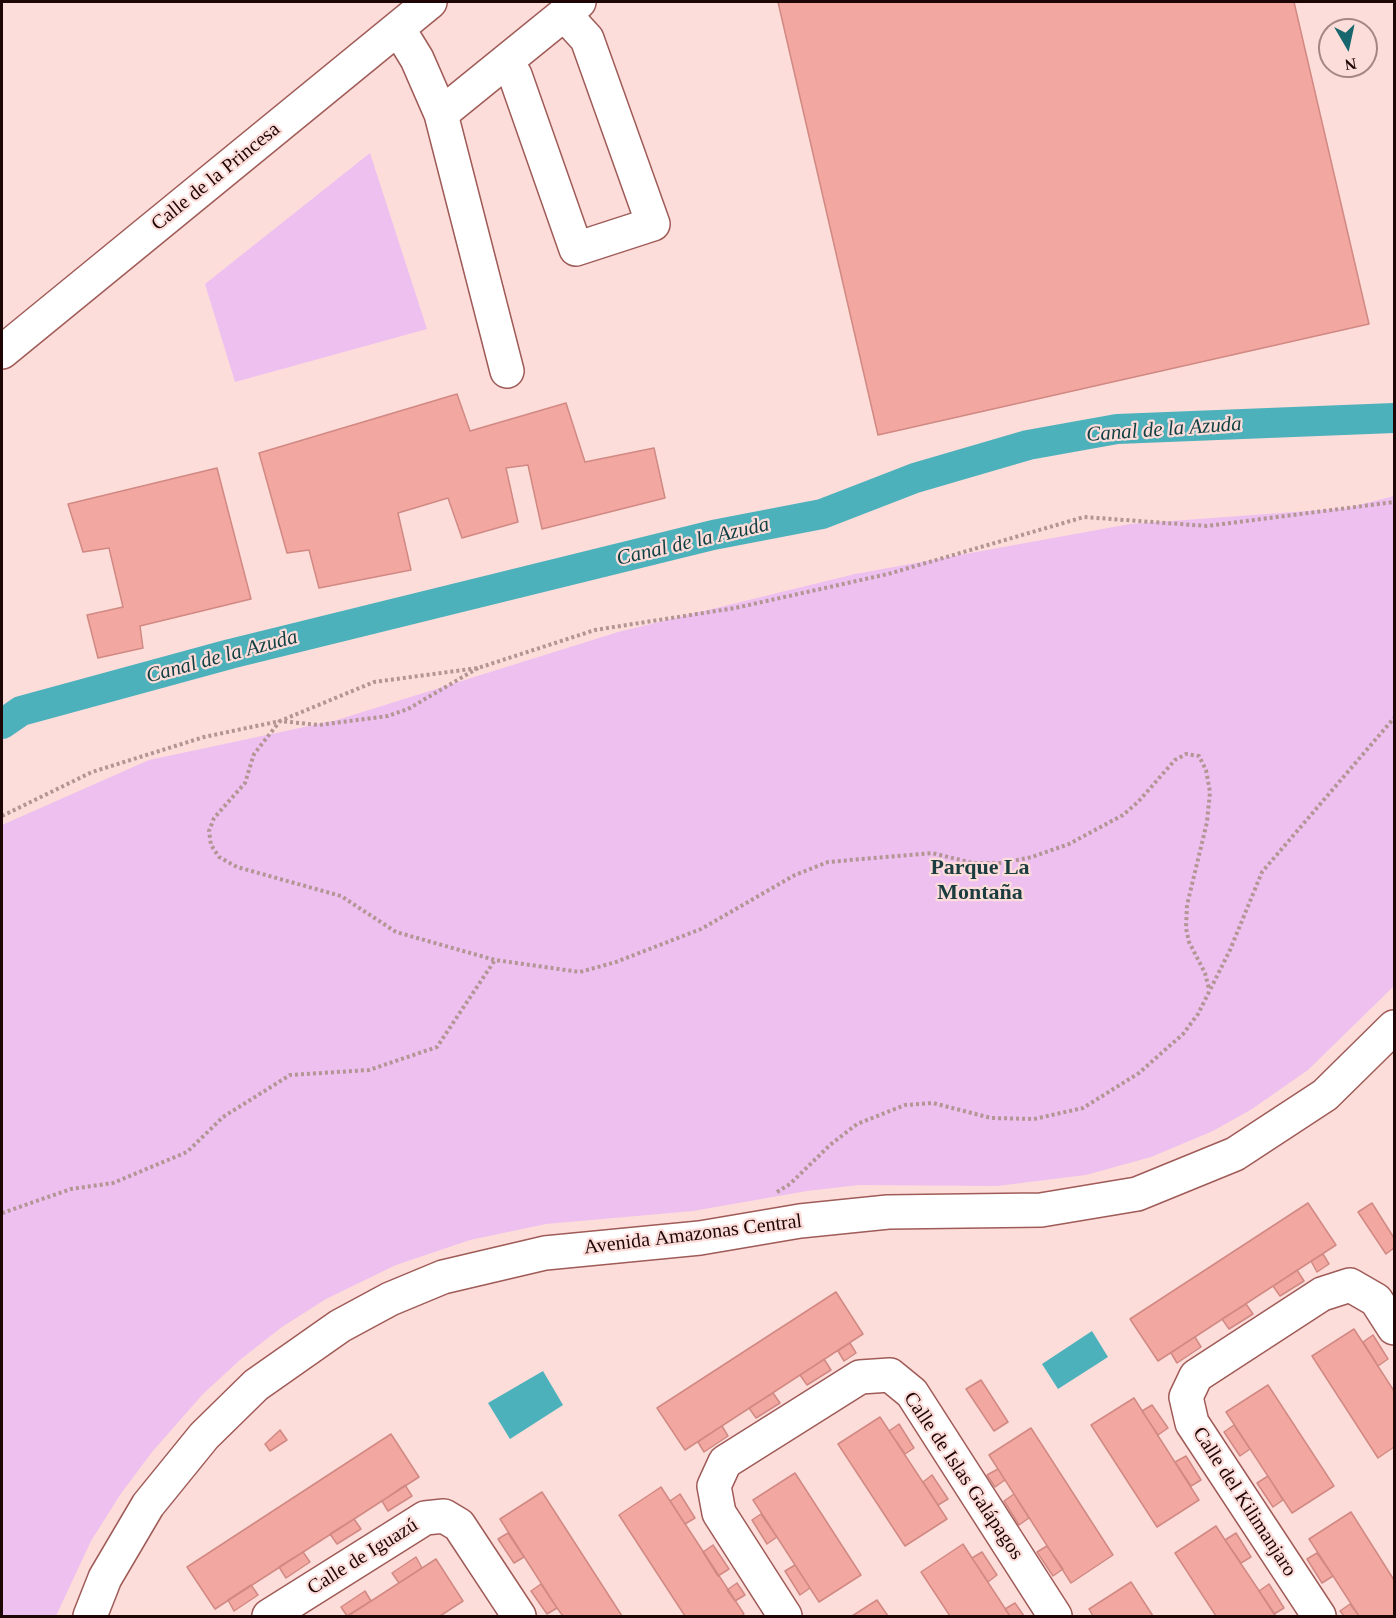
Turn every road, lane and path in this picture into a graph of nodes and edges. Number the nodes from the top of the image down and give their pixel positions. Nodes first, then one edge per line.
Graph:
1 (430, 2) edge
2 (571, 8) edge
3 (398, 28) junction
4 (505, 62) junction
5 (441, 114) junction
6 (2, 352) edge
7 (507, 371) dead end
8 (1395, 502) edge
9 (478, 668) junction
10 (1395, 718) edge
11 (280, 720) junction
12 (2, 816) edge
13 (495, 960) junction
14 (1209, 989) junction
15 (1395, 1027) edge
16 (2, 1213) edge
17 (776, 1225) junction
18 (1395, 1328) edge
19 (90, 1617) edge
20 (269, 1617) edge
21 (519, 1617) edge
22 (785, 1617) edge
23 (1055, 1617) edge
24 (1319, 1617) edge

1 - 3 street, Calle de la Princesa
2 - 4 street
2 - 4 street
3 - 5 street
3 - 6 street, Calle de la Princesa
4 - 5 street
5 - 7 street
8 - 9 path
9 - 11 path
9 - 11 path
10 - 14 path
11 - 12 path
11 - 13 path
13 - 14 path
13 - 16 path
14 - 17 path
15 - 17 street, Avenida Amazonas Central
17 - 19 street, Avenida Amazonas Central
18 - 24 street, Calle del Kilimanjaro
20 - 21 street, Calle de Iguazú
22 - 23 street, Calle de Islas Galápagos

